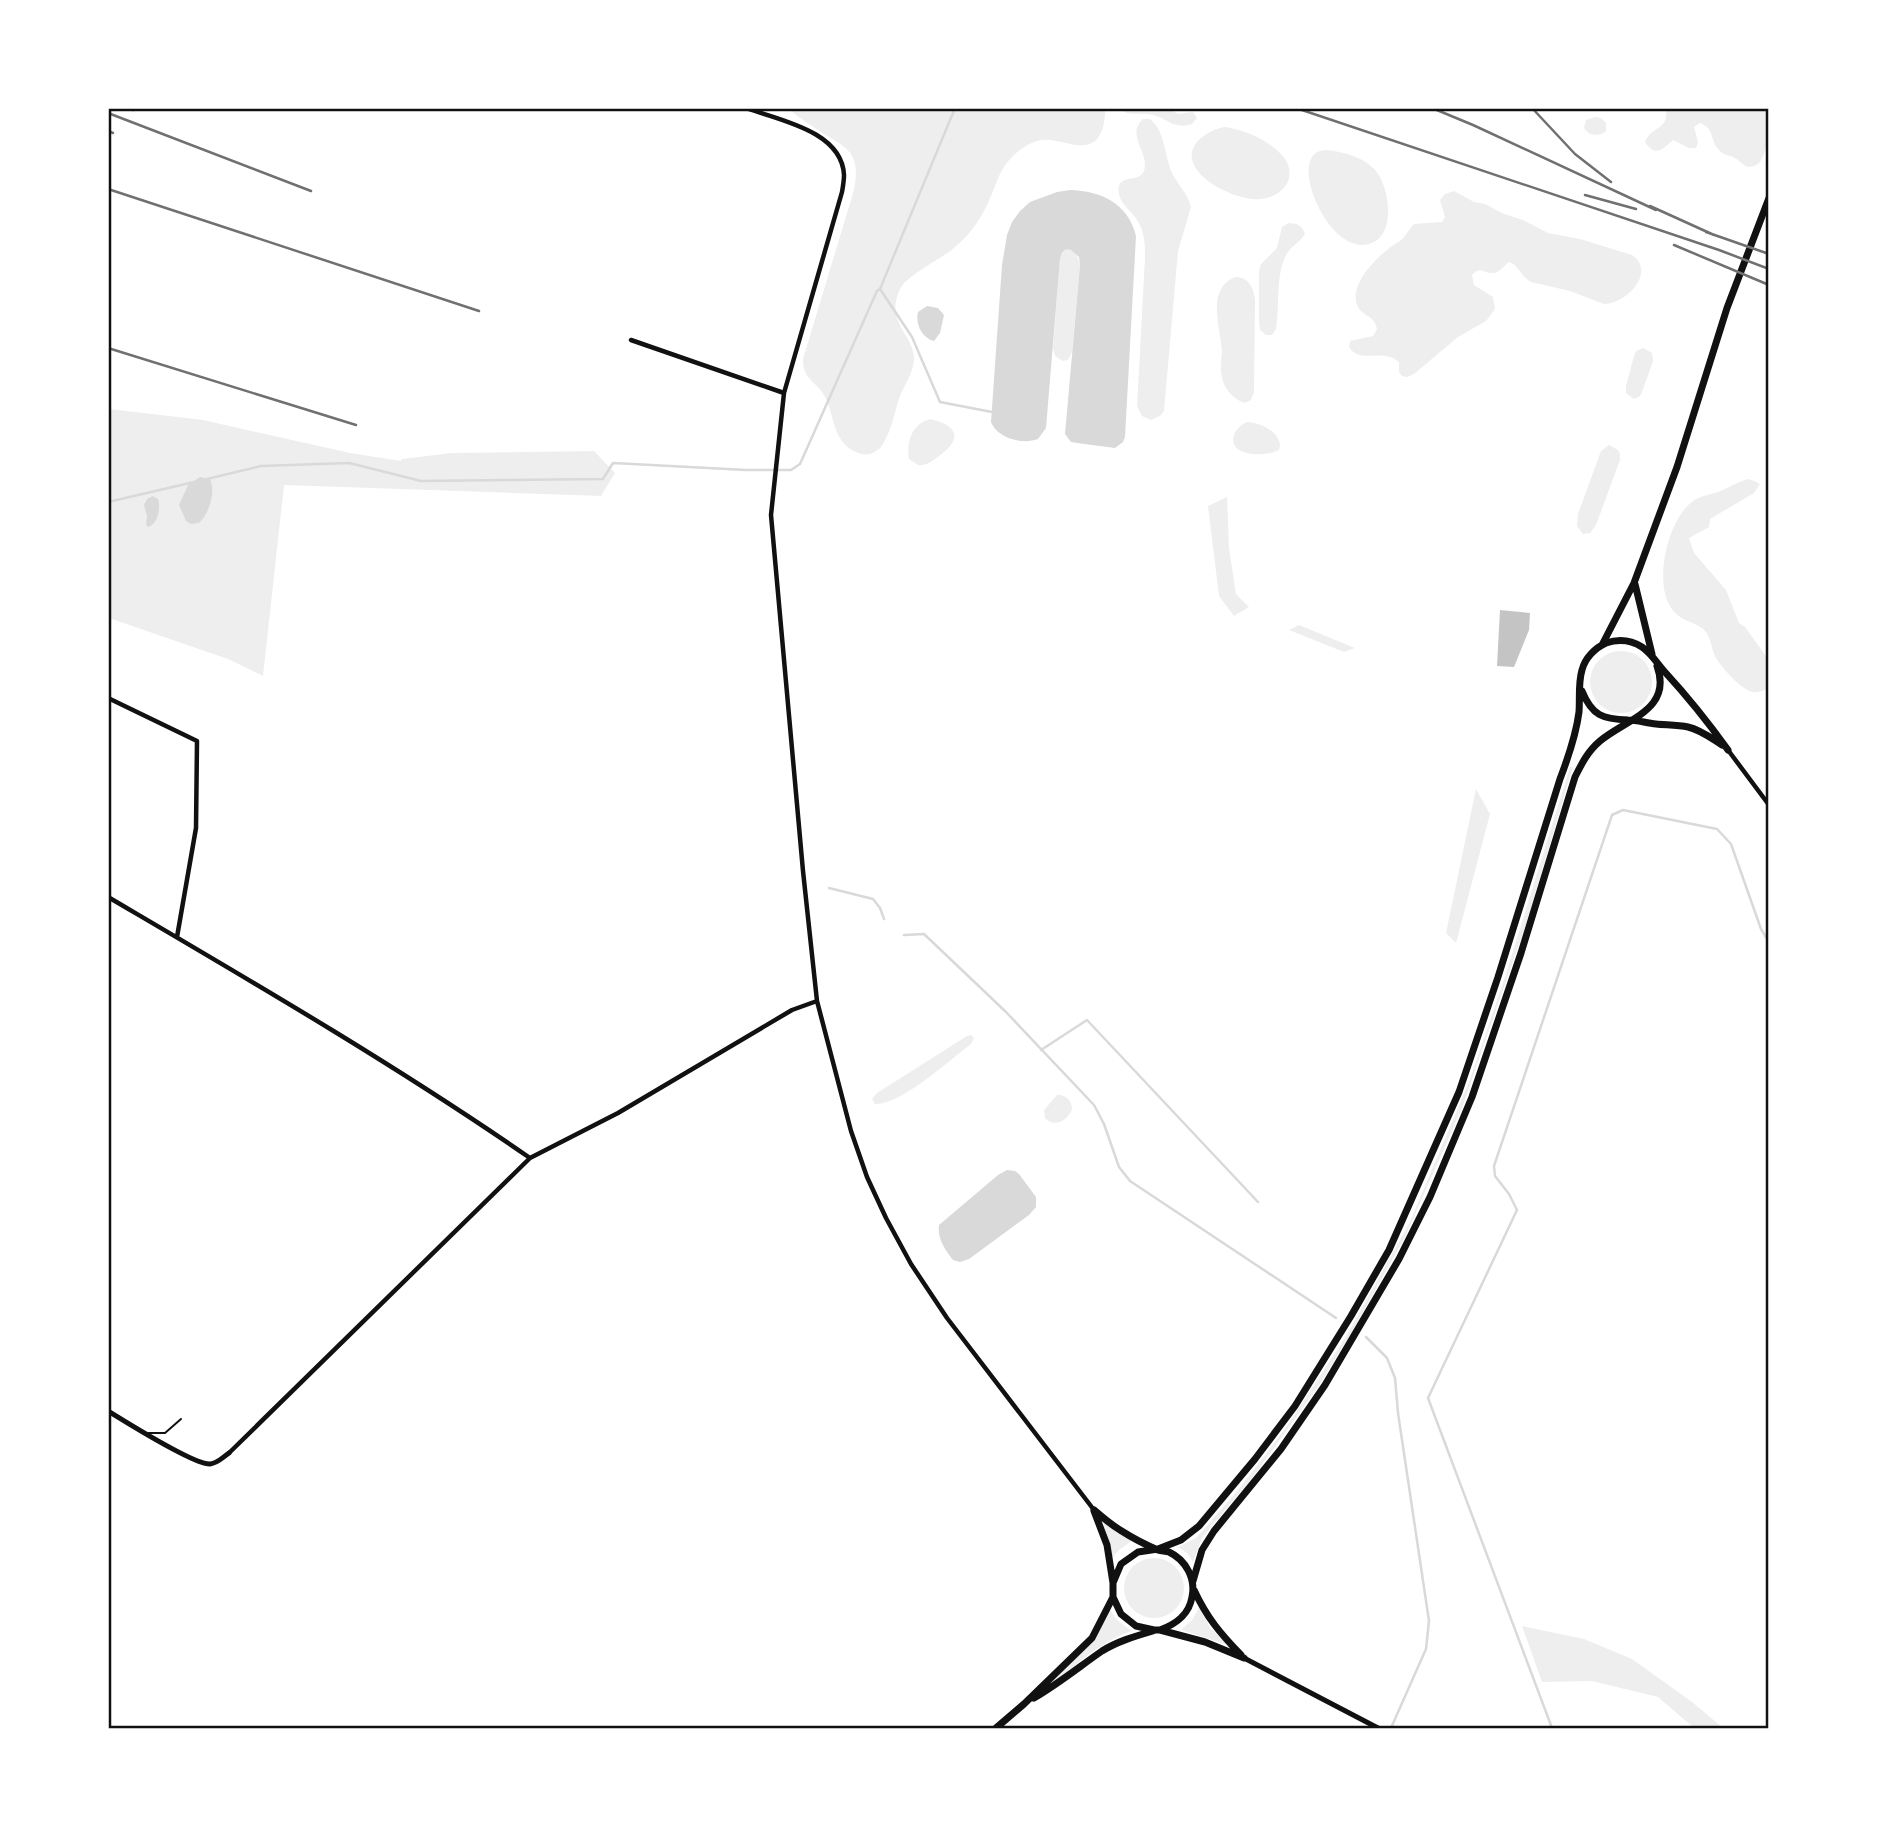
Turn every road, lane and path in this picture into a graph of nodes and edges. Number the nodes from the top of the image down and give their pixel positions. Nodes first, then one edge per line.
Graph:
1 (746, 108) edge
2 (1769, 198) edge
3 (631, 340) dead end
4 (784, 393) junction
5 (1634, 583) junction
6 (1601, 645) junction
7 (1654, 659) junction
8 (1581, 688) junction
9 (108, 698) edge
10 (1630, 720) junction
11 (1728, 750) junction
12 (1769, 805) edge
13 (108, 897) edge
14 (177, 937) junction
15 (817, 1002) junction
16 (530, 1158) junction
17 (111, 1413) edge
18 (181, 1419) dead end
19 (108, 1420) edge
20 (148, 1433) junction
21 (229, 1453) joint
22 (1094, 1510) junction
23 (1158, 1549) junction
24 (1113, 1583) junction
25 (1193, 1586) junction
26 (1113, 1597) junction
27 (1157, 1630) junction
28 (1244, 1658) junction
29 (1024, 1704) junction
30 (996, 1728) edge
31 (1378, 1728) edge

1 - 4 street
2 - 5 main road
3 - 4 street
4 - 15 street
5 - 6 main road
5 - 7 main road
6 - 7 main road
6 - 8 main road
7 - 10 main road
7 - 11 main road
8 - 10 main road
8 - 23 main road
9 - 14 street
10 - 11 main road
10 - 25 main road
11 - 12 street
13 - 14 street
14 - 16 street
15 - 16 street
15 - 22 street
16 - 21 street
17 - 19 street
17 - 20 street
18 - 20 lane
20 - 21 street
22 - 23 main road
22 - 24 main road
23 - 24 main road
23 - 25 main road
24 - 26 main road
25 - 27 main road
25 - 28 main road
26 - 27 main road
26 - 29 main road
27 - 28 main road
27 - 29 main road
28 - 31 street
29 - 30 main road

